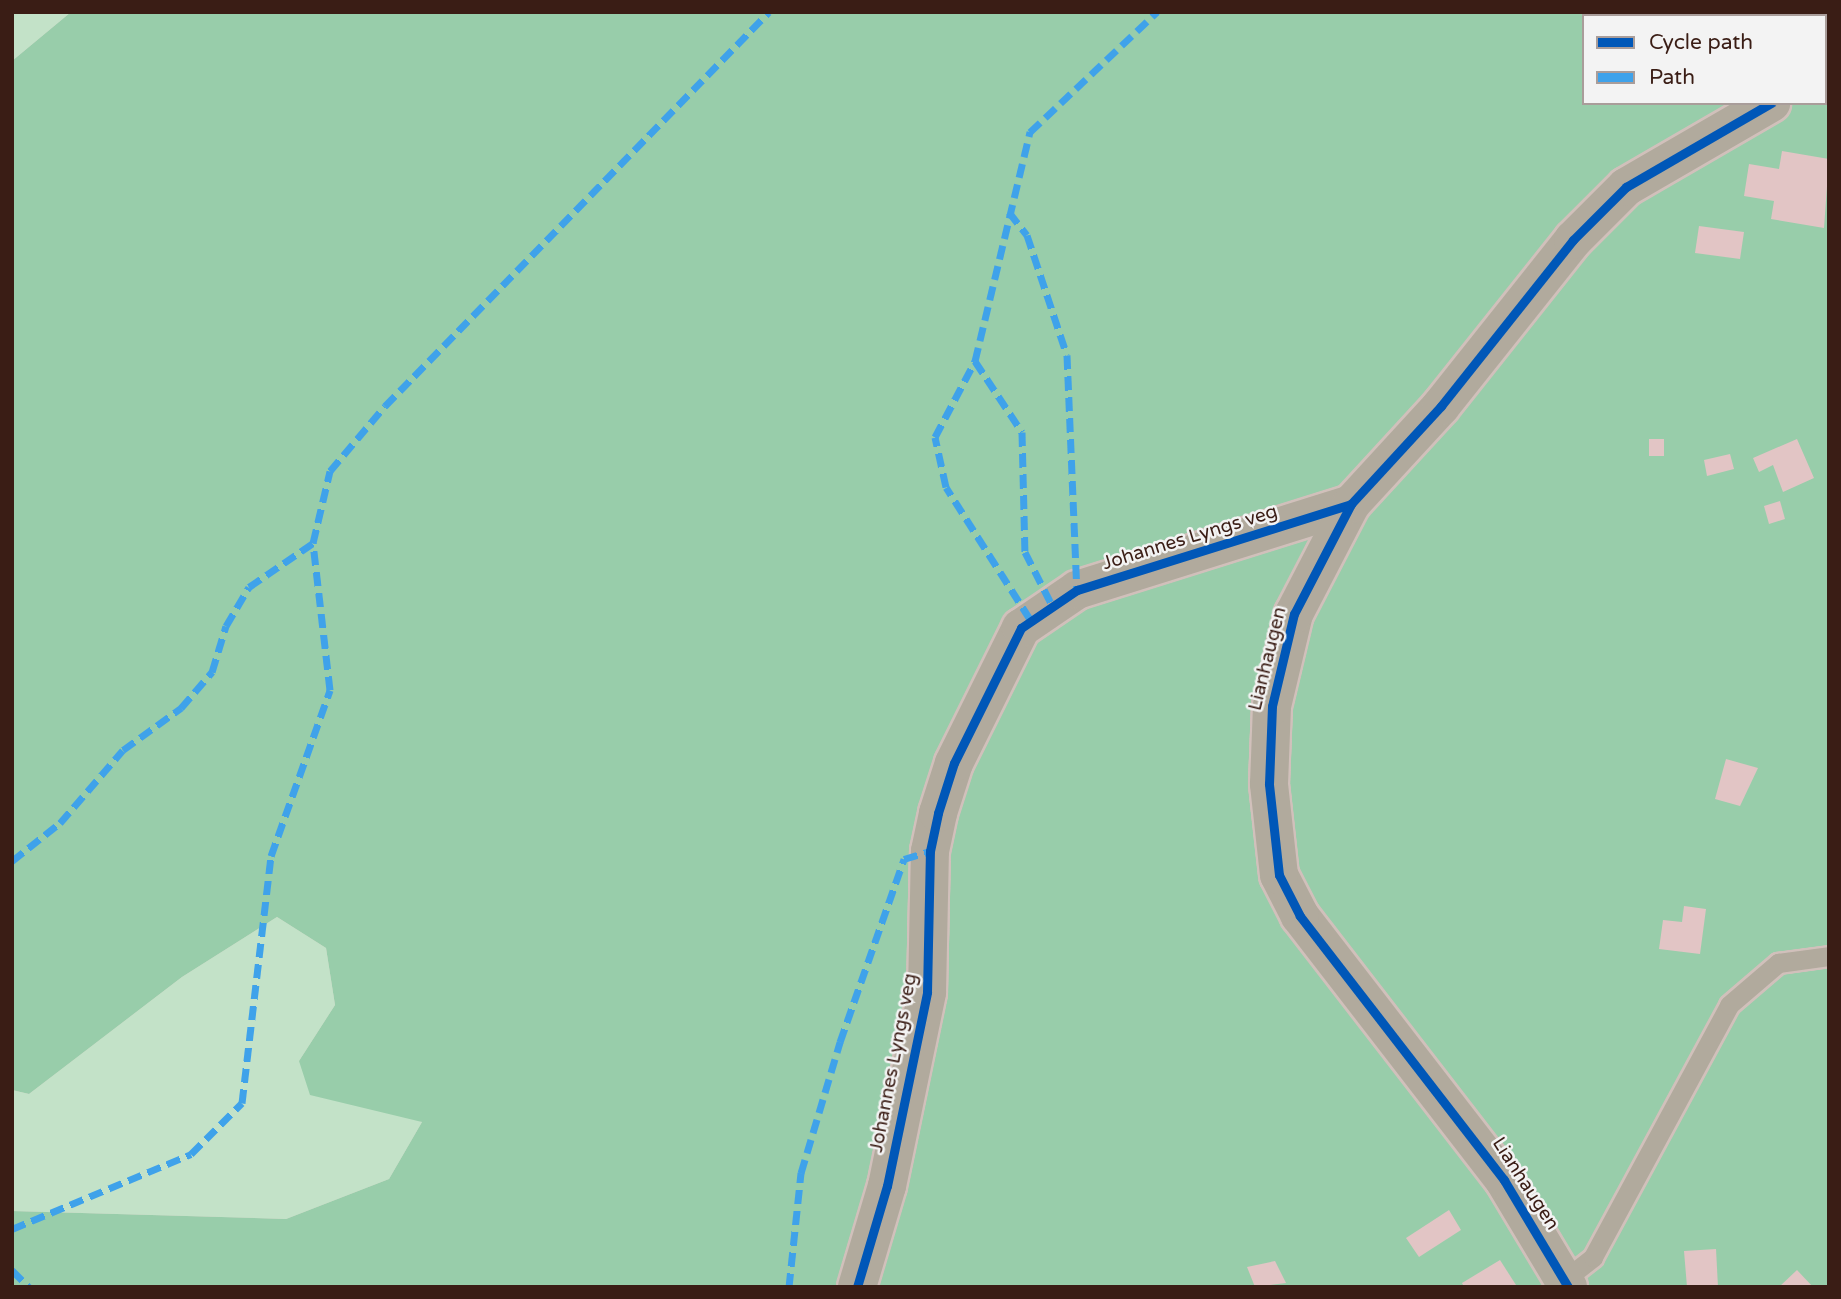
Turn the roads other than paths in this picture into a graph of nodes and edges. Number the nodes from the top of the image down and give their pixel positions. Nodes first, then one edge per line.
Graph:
1 (1768, 105) edge
2 (1351, 504) junction
3 (1829, 956) edge
4 (1566, 1284) edge
5 (858, 1287) edge

1 - 2 street, Lianhaugen
2 - 4 street, Lianhaugen
2 - 5 street, Johannes Lyngs veg
3 - 4 lane

